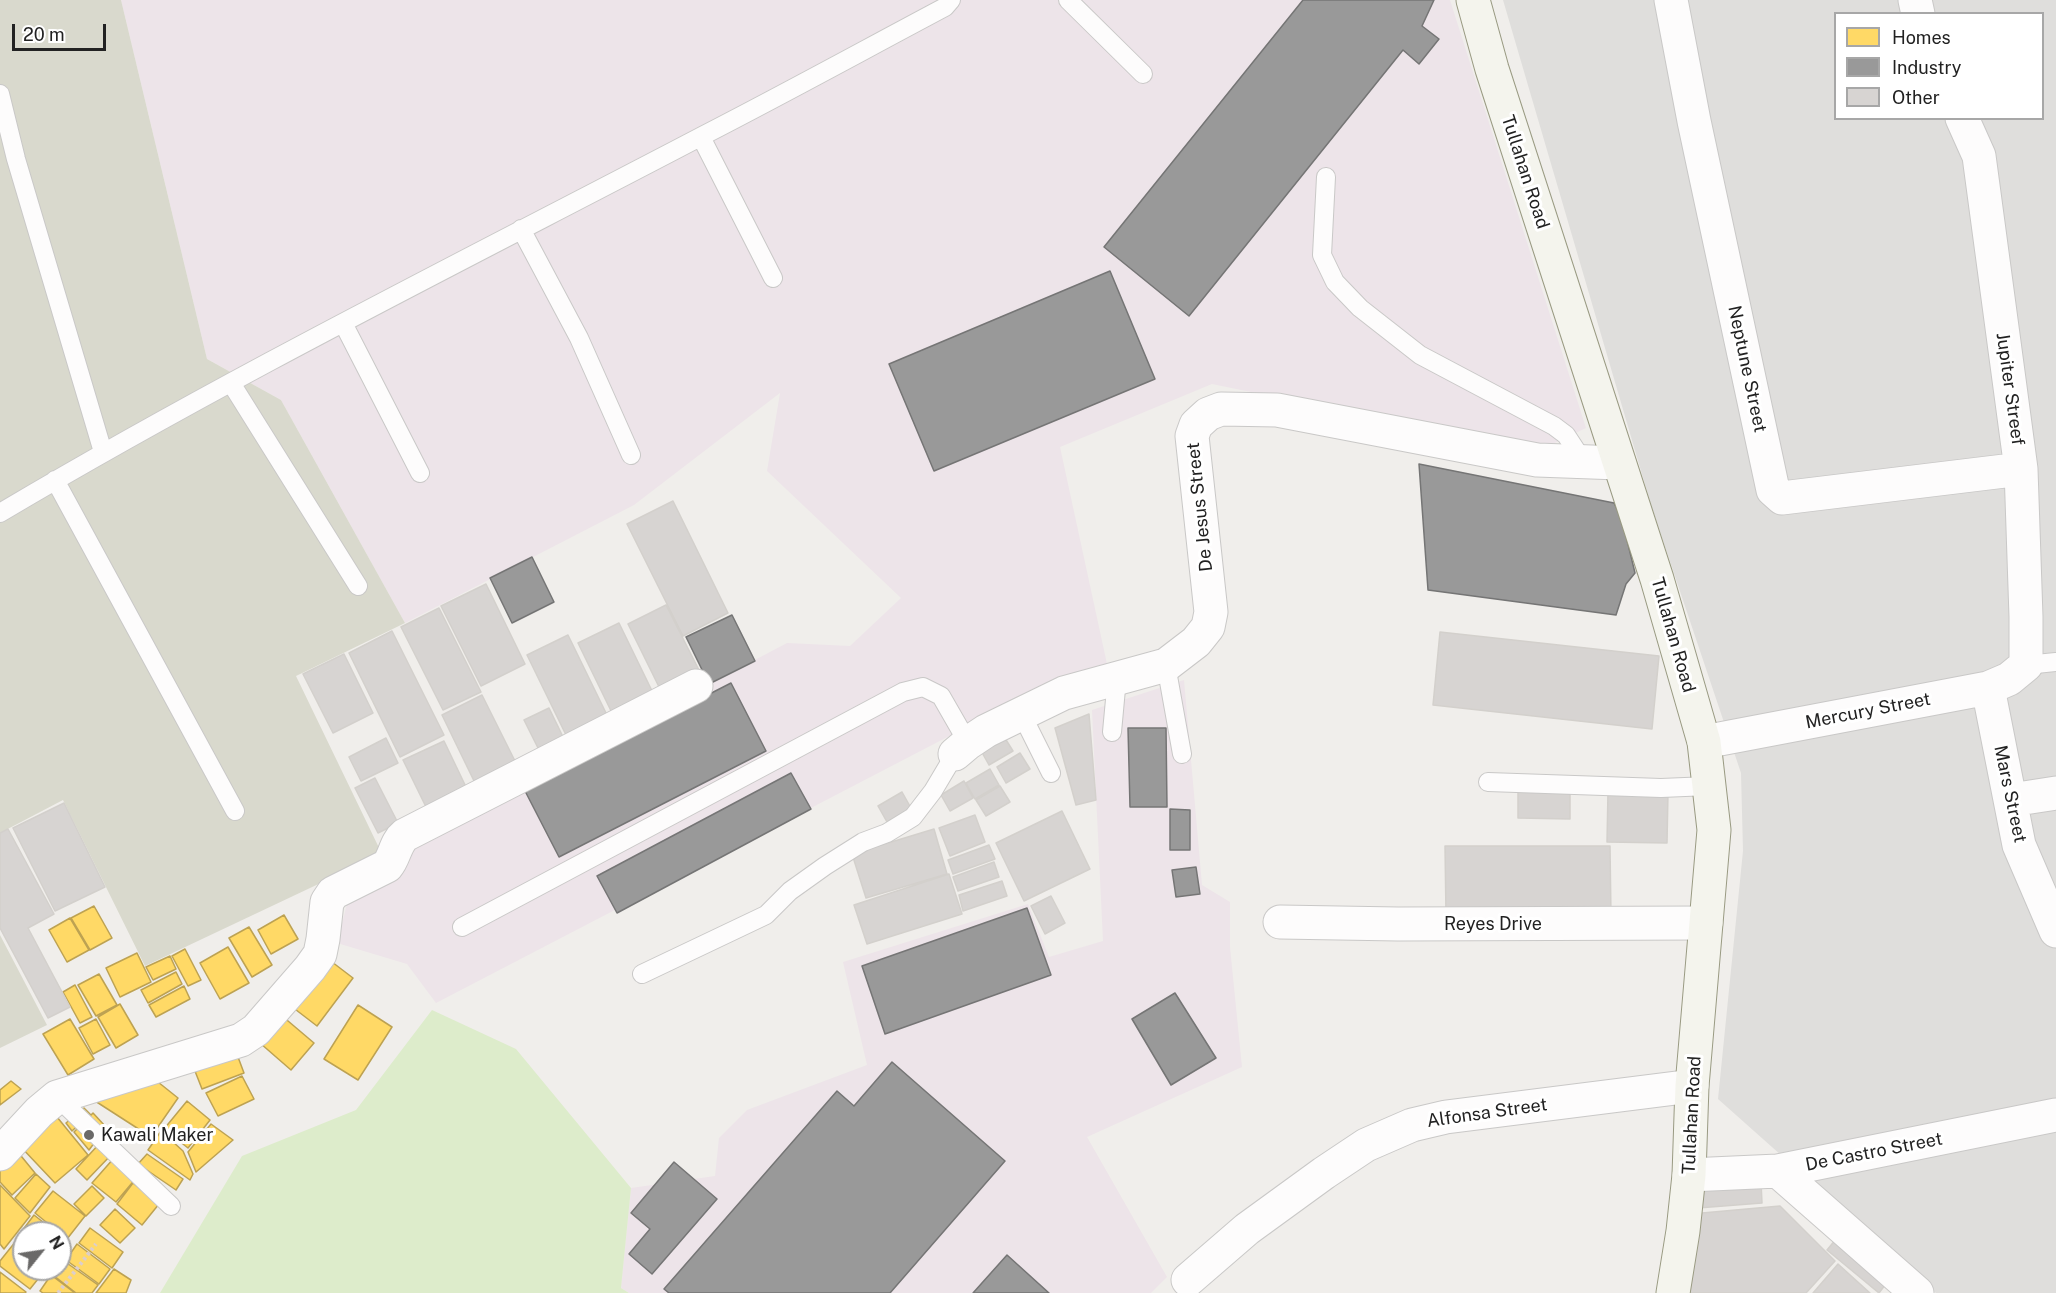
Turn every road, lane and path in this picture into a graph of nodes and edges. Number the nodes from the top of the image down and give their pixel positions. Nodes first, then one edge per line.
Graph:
1 (951, 0) edge
2 (1068, 0) edge
3 (1473, 0) edge
4 (1671, 0) edge
5 (1143, 74) dead end
6 (0, 94) edge
7 (1963, 120) edge
8 (701, 137) junction
9 (8, 163) edge
10 (1326, 177) dead end
11 (521, 229) junction
12 (773, 278) dead end
13 (343, 323) junction
14 (231, 383) junction
15 (103, 452) junction
16 (631, 455) dead end
17 (1583, 461) junction
18 (1619, 463) junction
19 (2020, 469) junction
20 (420, 472) dead end
21 (55, 480) junction
22 (0, 513) edge
23 (358, 586) dead end
24 (2041, 663) edge
25 (1166, 664) junction
26 (1117, 678) junction
27 (696, 686) dead end
28 (1988, 688) junction
29 (1021, 713) junction
30 (1112, 732) dead end
31 (1704, 742) junction
32 (961, 748) junction
33 (1182, 754) dead end
34 (1051, 773) dead end
35 (1488, 782) dead end
36 (1709, 786) junction
37 (2056, 793) edge
38 (2011, 800) junction
39 (235, 811) dead end
40 (1280, 922) dead end
41 (1706, 923) junction
42 (462, 927) dead end
43 (2056, 931) edge
44 (642, 974) dead end
45 (1692, 1086) junction
46 (57, 1097) junction
47 (2056, 1115) edge
48 (0, 1154) edge
49 (1778, 1171) junction
50 (1689, 1175) junction
51 (171, 1206) dead end
52 (96, 1244) dead end
53 (1188, 1280) dead end
54 (58, 1293) edge
55 (1673, 1293) edge
56 (1917, 1293) edge

1 - 8 lane
2 - 5 lane
3 - 18 main road, Tullahan Road
4 - 19 street, Neptune Street
6 - 9 lane
7 - 19 street, Jupiter Streef
8 - 11 lane
8 - 12 lane
9 - 15 lane
10 - 17 lane
11 - 13 lane
11 - 16 lane
13 - 14 lane
13 - 20 lane
14 - 15 lane
14 - 23 lane
15 - 21 lane
17 - 18 street, De Jesus Street
17 - 25 street, De Jesus Street
18 - 31 main road, Tullahan Road
19 - 24 street, Jupiter Streef
21 - 22 lane
21 - 39 lane
24 - 28 street, Mercury Street
25 - 26 street, De Jesus Street
25 - 33 lane
26 - 29 street, De Jesus Street
26 - 30 lane
27 - 46 street
28 - 31 street, Mercury Street
28 - 38 street, Mars Street
29 - 32 street, De Jesus Street
29 - 34 lane
31 - 36 main road, Tullahan Road
32 - 42 lane
32 - 44 lane
35 - 36 lane
36 - 41 main road, Tullahan Road
37 - 38 street
38 - 43 street, Mars Street
40 - 41 street, Reyes Drive
41 - 45 main road, Tullahan Road
45 - 50 main road, Tullahan Road
45 - 53 street, Alfonsa Street
46 - 48 street
46 - 51 lane
47 - 49 street, De Castro Street
49 - 50 street, De Castro Street
49 - 56 street
50 - 55 main road, Tullahan Road
52 - 54 path

